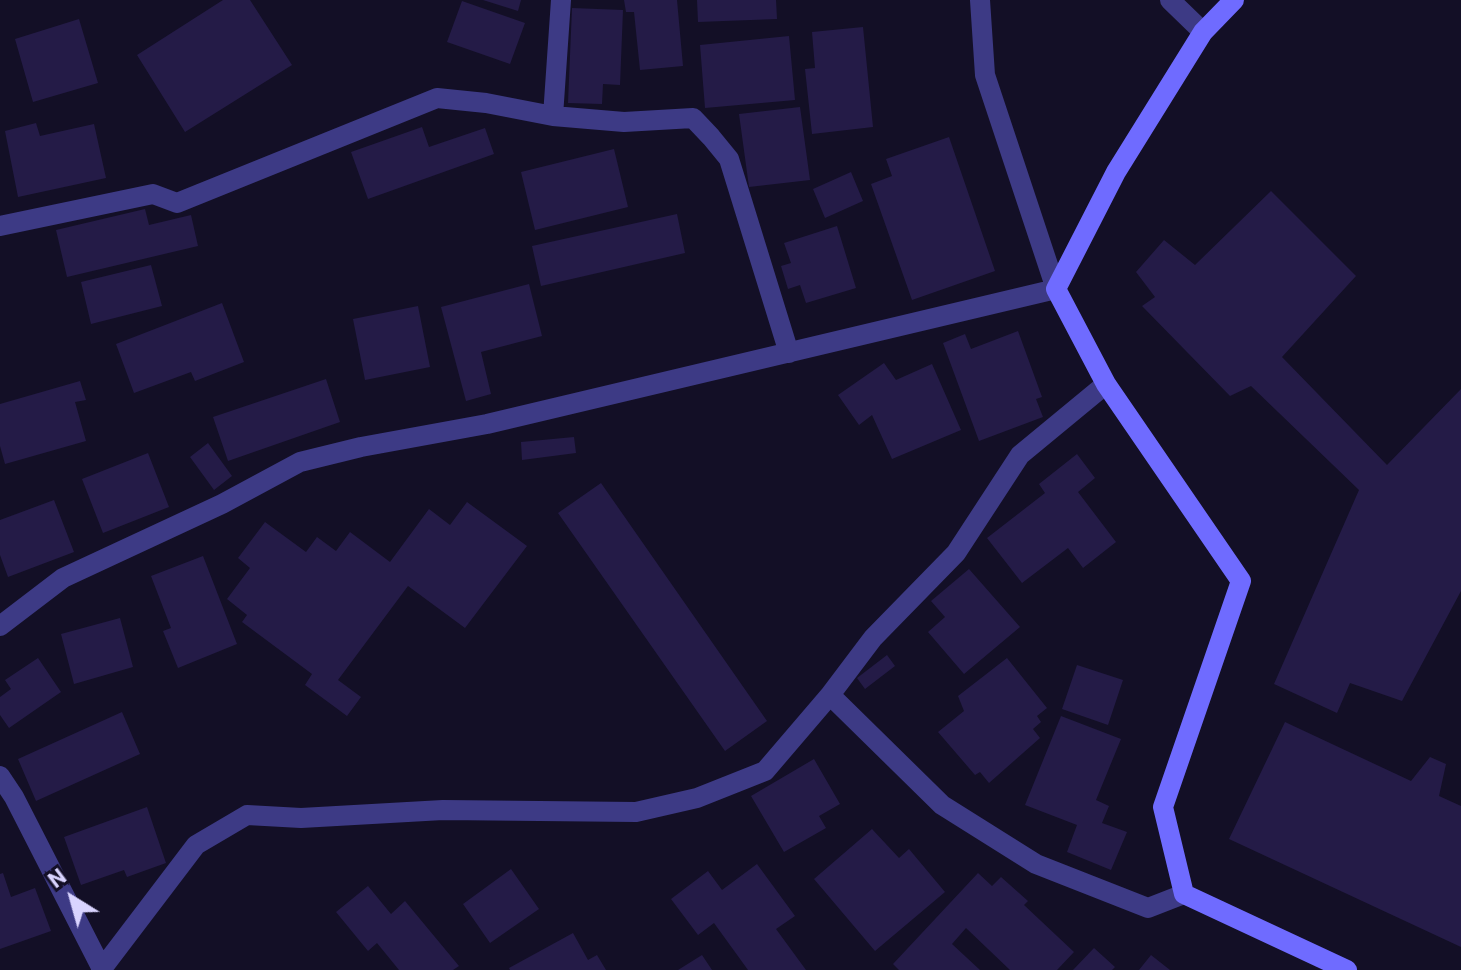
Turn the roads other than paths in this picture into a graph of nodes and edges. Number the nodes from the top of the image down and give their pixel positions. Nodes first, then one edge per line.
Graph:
1 (561, 0) edge
2 (980, 0) edge
3 (1170, 0) edge
4 (1234, 0) edge
5 (1203, 32) junction
6 (553, 116) junction
7 (0, 226) edge
8 (1056, 289) junction
9 (789, 353) junction
10 (1106, 384) junction
11 (0, 626) edge
12 (830, 695) junction
13 (0, 776) edge
14 (1184, 894) junction
15 (102, 970) edge
16 (1347, 970) edge

1 - 6 street
2 - 8 street
3 - 5 street
4 - 5 street
5 - 8 street
6 - 7 street
6 - 9 street
8 - 9 street
8 - 10 street
9 - 11 street
10 - 12 street
10 - 14 street
12 - 14 street
12 - 15 street
13 - 15 street
14 - 16 street

